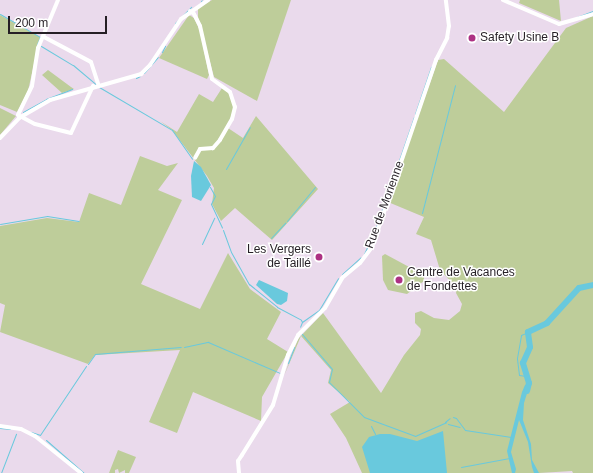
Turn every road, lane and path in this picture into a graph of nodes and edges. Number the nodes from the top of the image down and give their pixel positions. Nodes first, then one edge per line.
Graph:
1 (58, 0) edge
2 (208, 0) edge
3 (446, 0) edge
4 (503, 0) edge
5 (190, 11) junction
6 (593, 14) edge
7 (44, 37) junction
8 (96, 85) junction
9 (19, 118) junction
10 (0, 138) edge
11 (195, 158) dead end
12 (0, 426) edge
13 (81, 473) edge
14 (239, 473) edge

1 - 7 street
2 - 5 street
3 - 14 street, Rue de Morienne
4 - 6 street
5 - 8 street
5 - 11 street
7 - 8 street
7 - 9 street
8 - 9 street
8 - 9 street
9 - 10 street
12 - 13 street

